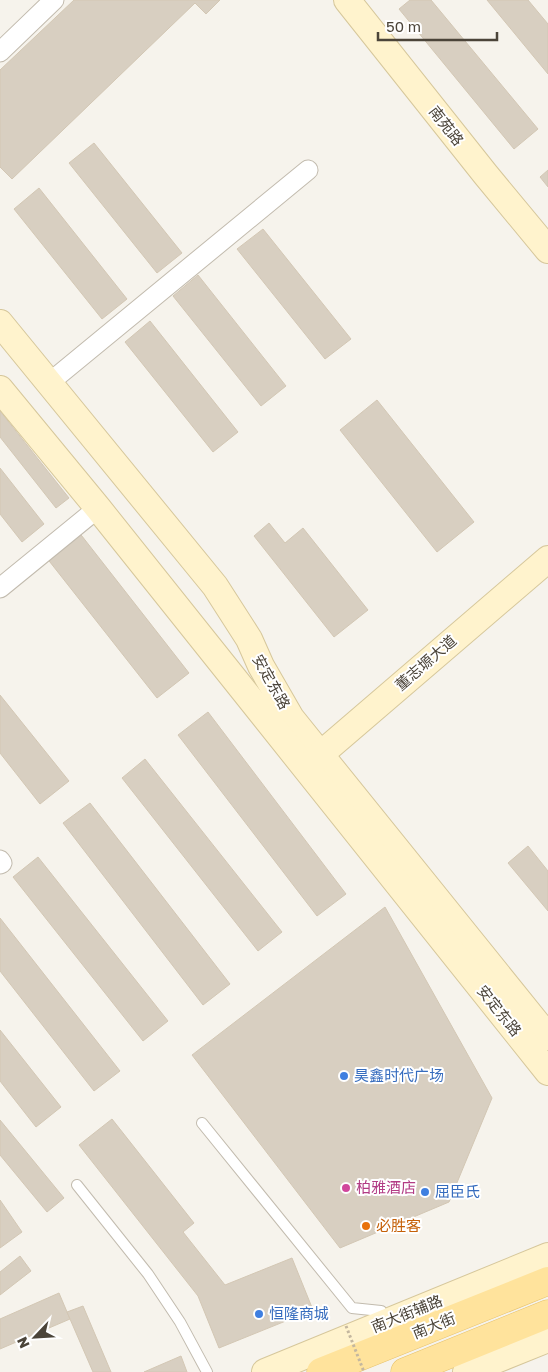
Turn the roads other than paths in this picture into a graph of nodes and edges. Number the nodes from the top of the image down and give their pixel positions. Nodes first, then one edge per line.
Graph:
1 (54, 0) edge
2 (347, 0) edge
3 (356, 0) edge
4 (0, 52) edge
5 (308, 170) dead end
6 (548, 238) edge
7 (548, 250) edge
8 (0, 323) edge
9 (49, 383) junction
10 (0, 389) edge
11 (98, 508) junction
12 (548, 559) edge
13 (548, 570) edge
14 (0, 588) edge
15 (315, 764) junction
16 (0, 860) edge
17 (0, 864) edge
18 (548, 1037) edge
19 (548, 1072) edge
20 (202, 1123) dead end
21 (76, 1184) dead end
22 (548, 1256) edge
23 (548, 1281) edge
24 (548, 1314) edge
25 (382, 1324) junction
26 (548, 1339) edge
27 (446, 1367) edge
28 (330, 1370) edge
29 (207, 1372) edge
30 (265, 1372) edge
31 (405, 1372) edge

1 - 4 street
2 - 7 main road, 南苑路
3 - 6 main road, 南苑路
5 - 9 street
8 - 9 main road, 安定东路
9 - 15 main road, 安定东路
10 - 11 main road, 安定东路
11 - 14 street
11 - 15 main road, 安定东路
12 - 15 main road, 董志塬大道
13 - 15 main road, 董志塬大道
15 - 18 main road, 安定东路
15 - 19 main road, 安定东路
16 - 17 street
20 - 25 lane
21 - 29 lane
22 - 25 main road, 南大街辅路
23 - 28 main road, 南大街
24 - 27 main road
25 - 30 main road, 南大街辅路
26 - 27 main road
27 - 31 main road

